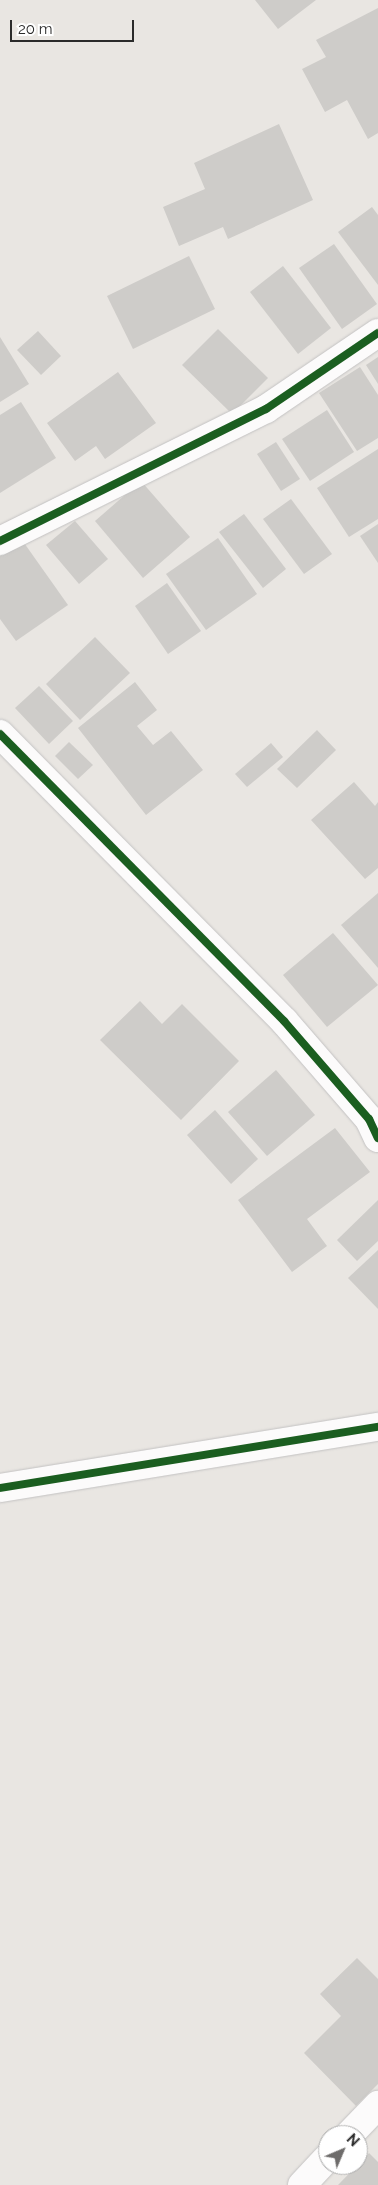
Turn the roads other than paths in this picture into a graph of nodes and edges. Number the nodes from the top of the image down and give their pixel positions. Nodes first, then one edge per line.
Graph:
1 (378, 332) edge
2 (0, 541) edge
3 (0, 734) edge
4 (378, 1138) edge
5 (378, 1427) edge
6 (0, 1488) edge
7 (378, 2105) edge
8 (359, 2125) edge
9 (318, 2168) edge
10 (302, 2185) edge

1 - 2 street
3 - 4 street
5 - 6 street
7 - 8 street
9 - 10 street

